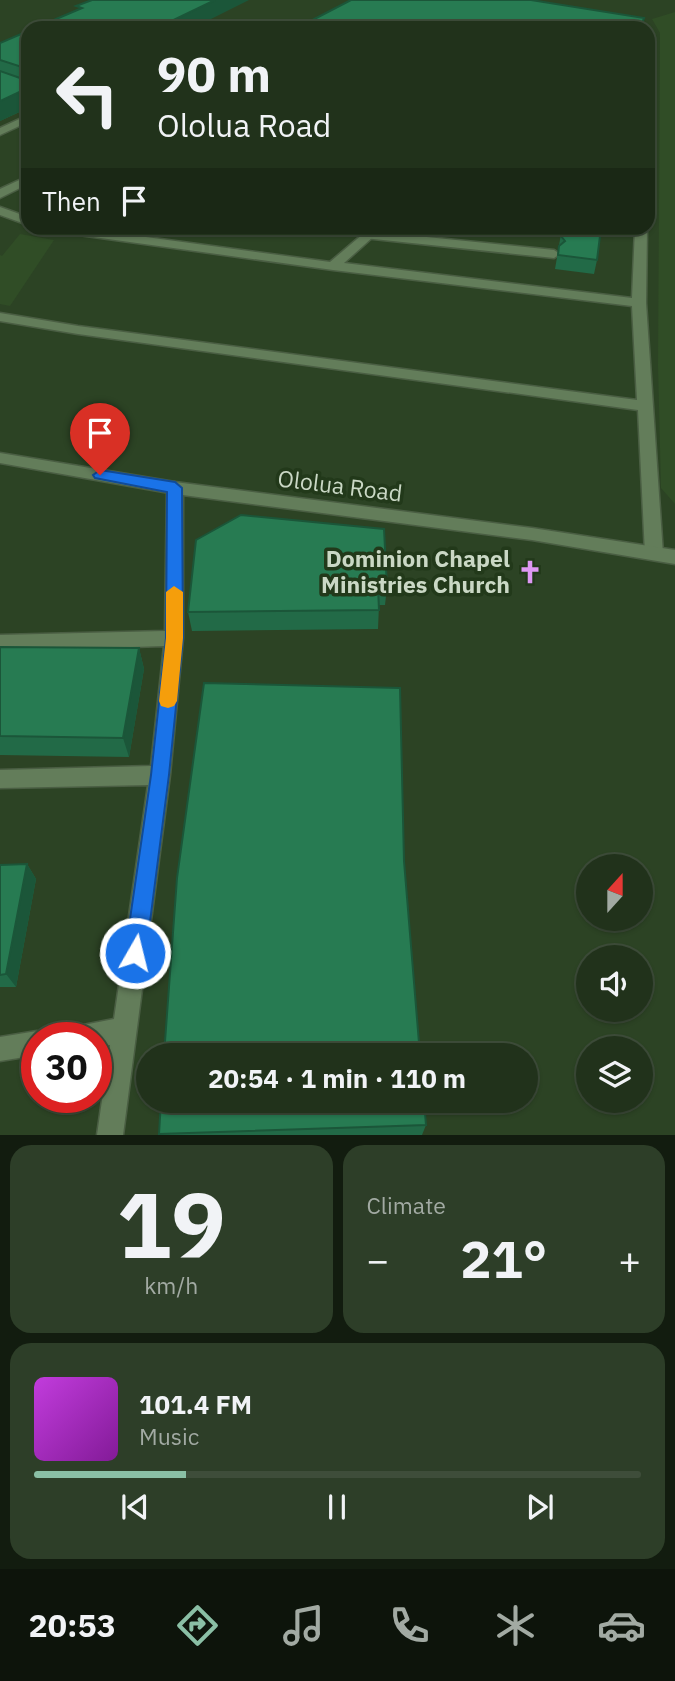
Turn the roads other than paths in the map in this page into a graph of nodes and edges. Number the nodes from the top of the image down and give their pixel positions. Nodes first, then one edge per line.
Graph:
1 (21, 122) edge
2 (0, 132) edge
3 (21, 183) edge
4 (0, 194) edge
5 (0, 211) edge
6 (21, 218) edge
7 (108, 235) edge
8 (368, 235) edge
9 (404, 235) edge
10 (641, 235) edge
11 (554, 254) dead end
12 (333, 266) junction
13 (639, 303) junction
14 (0, 317) edge
15 (645, 406) junction
16 (0, 458) edge
17 (175, 488) junction
18 (654, 554) junction
19 (675, 557) edge
20 (174, 638) junction
21 (0, 643) edge
22 (160, 775) junction
23 (0, 779) edge
24 (125, 1030) junction
25 (112, 1032) edge
26 (21, 1046) edge
27 (0, 1049) edge
28 (110, 1135) edge

1 - 2 street
3 - 4 street
5 - 6 street
7 - 12 street
8 - 12 street
9 - 11 street
10 - 13 street
12 - 13 street
13 - 15 street
14 - 15 street
15 - 18 street
16 - 17 street, Ololua Road
17 - 18 street, Ololua Road
17 - 20 street
18 - 19 street, Ololua Road
20 - 21 street
20 - 22 street
22 - 23 street
22 - 24 street
24 - 25 street
24 - 28 street
26 - 27 street

